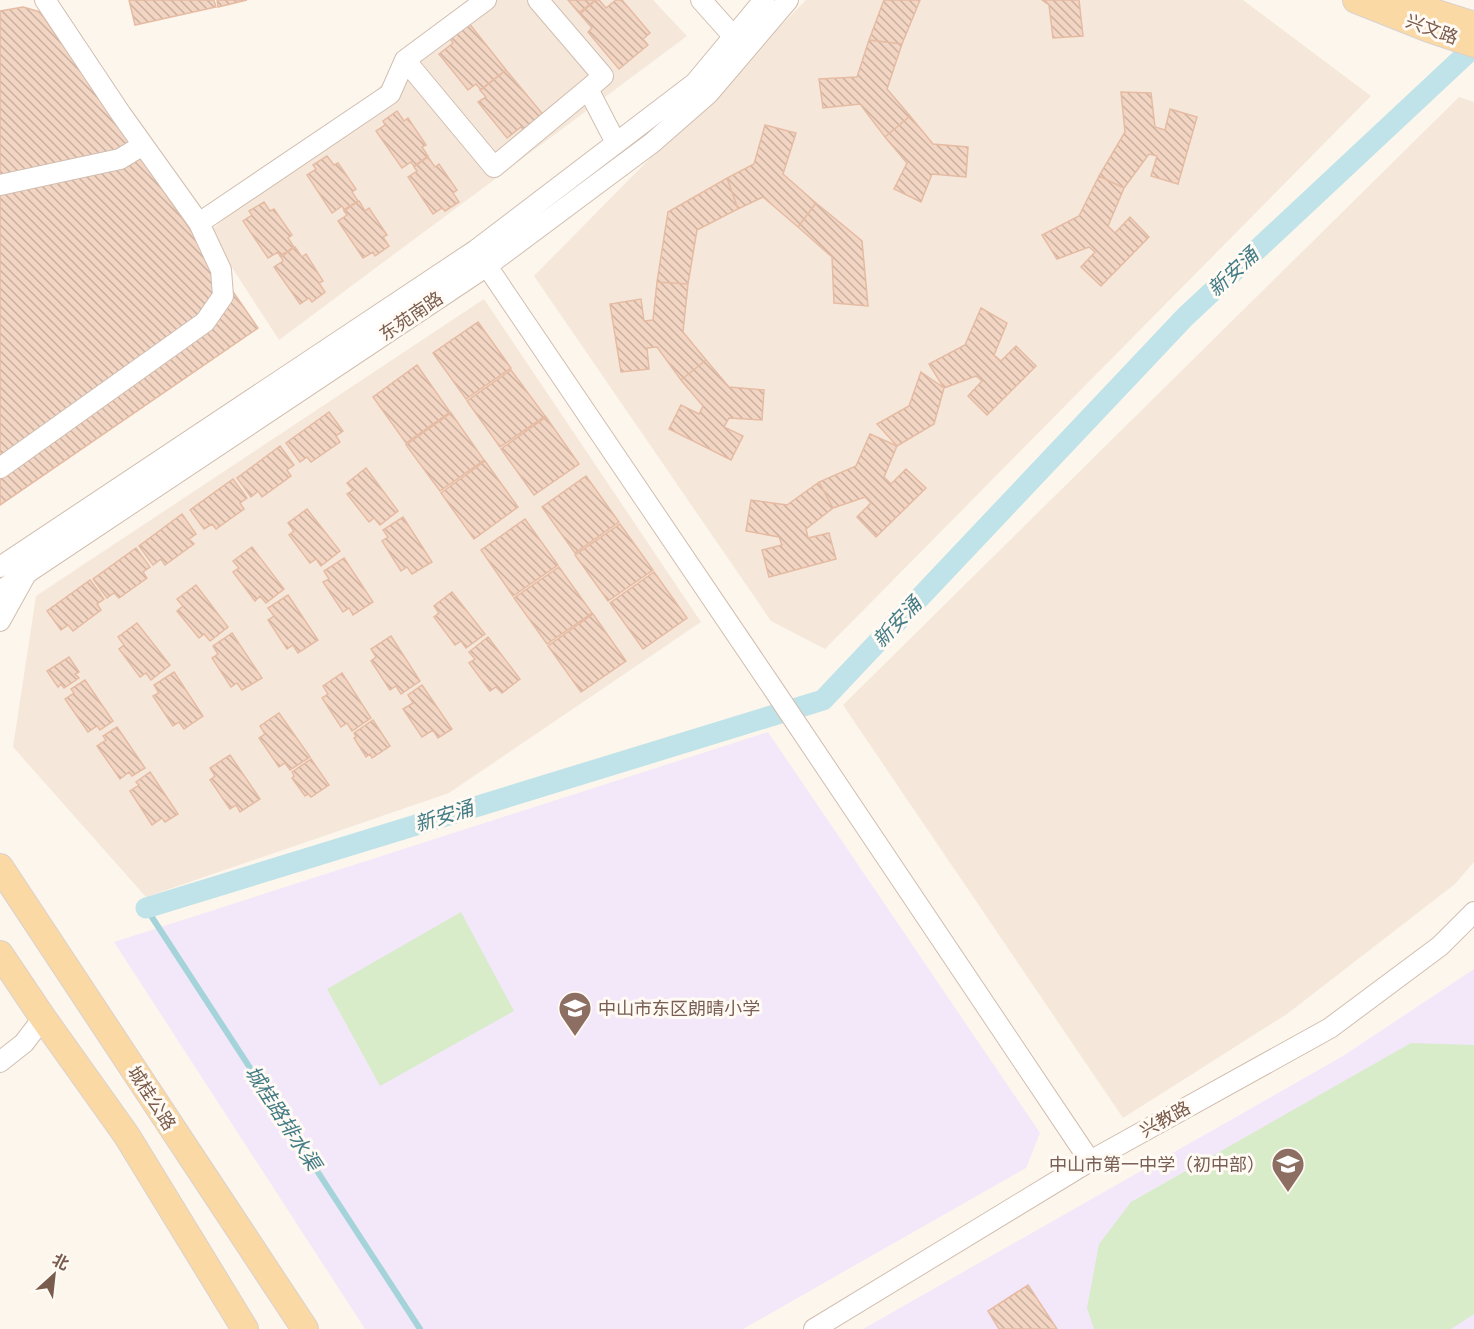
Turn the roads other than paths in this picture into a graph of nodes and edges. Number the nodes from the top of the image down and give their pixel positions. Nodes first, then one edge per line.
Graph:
1 (45, 0) edge
2 (486, 0) edge
3 (538, 0) edge
4 (701, 0) edge
5 (764, 0) edge
6 (788, 0) edge
7 (1356, 0) edge
8 (1404, 0) edge
9 (1440, 15) edge
10 (1474, 25) edge
11 (734, 37) junction
12 (1474, 44) edge
13 (405, 60) junction
14 (588, 89) junction
15 (615, 143) junction
16 (143, 145) junction
17 (0, 185) edge
18 (199, 223) junction
19 (476, 250) junction
20 (487, 266) junction
21 (0, 468) edge
22 (10, 564) edge
23 (0, 591) edge
24 (0, 621) edge
25 (0, 867) edge
26 (1474, 912) edge
27 (0, 954) edge
28 (43, 1018) junction
29 (0, 1062) edge
30 (1090, 1161) junction
31 (245, 1329) edge
32 (305, 1329) edge
33 (814, 1329) edge

1 - 16 street
2 - 13 street
3 - 14 street
4 - 11 street
5 - 11 street, 东苑南路
6 - 20 street, 东苑南路
7 - 9 main road, 兴文路
8 - 9 main road, 兴文路
9 - 10 main road, 兴文路
9 - 12 main road, 兴文路
11 - 15 street, 东苑南路
13 - 14 street
13 - 18 street
14 - 15 street
15 - 19 street, 东苑南路
16 - 17 street
16 - 18 street
18 - 21 street
19 - 20 street
19 - 22 street, 东苑南路
20 - 22 street, 东苑南路
20 - 30 street
22 - 23 street, 东苑南路
22 - 24 street
25 - 32 main road, 城桂公路
26 - 30 street, 兴教路
27 - 28 main road
28 - 29 street
28 - 31 main road
30 - 33 street, 兴教路

